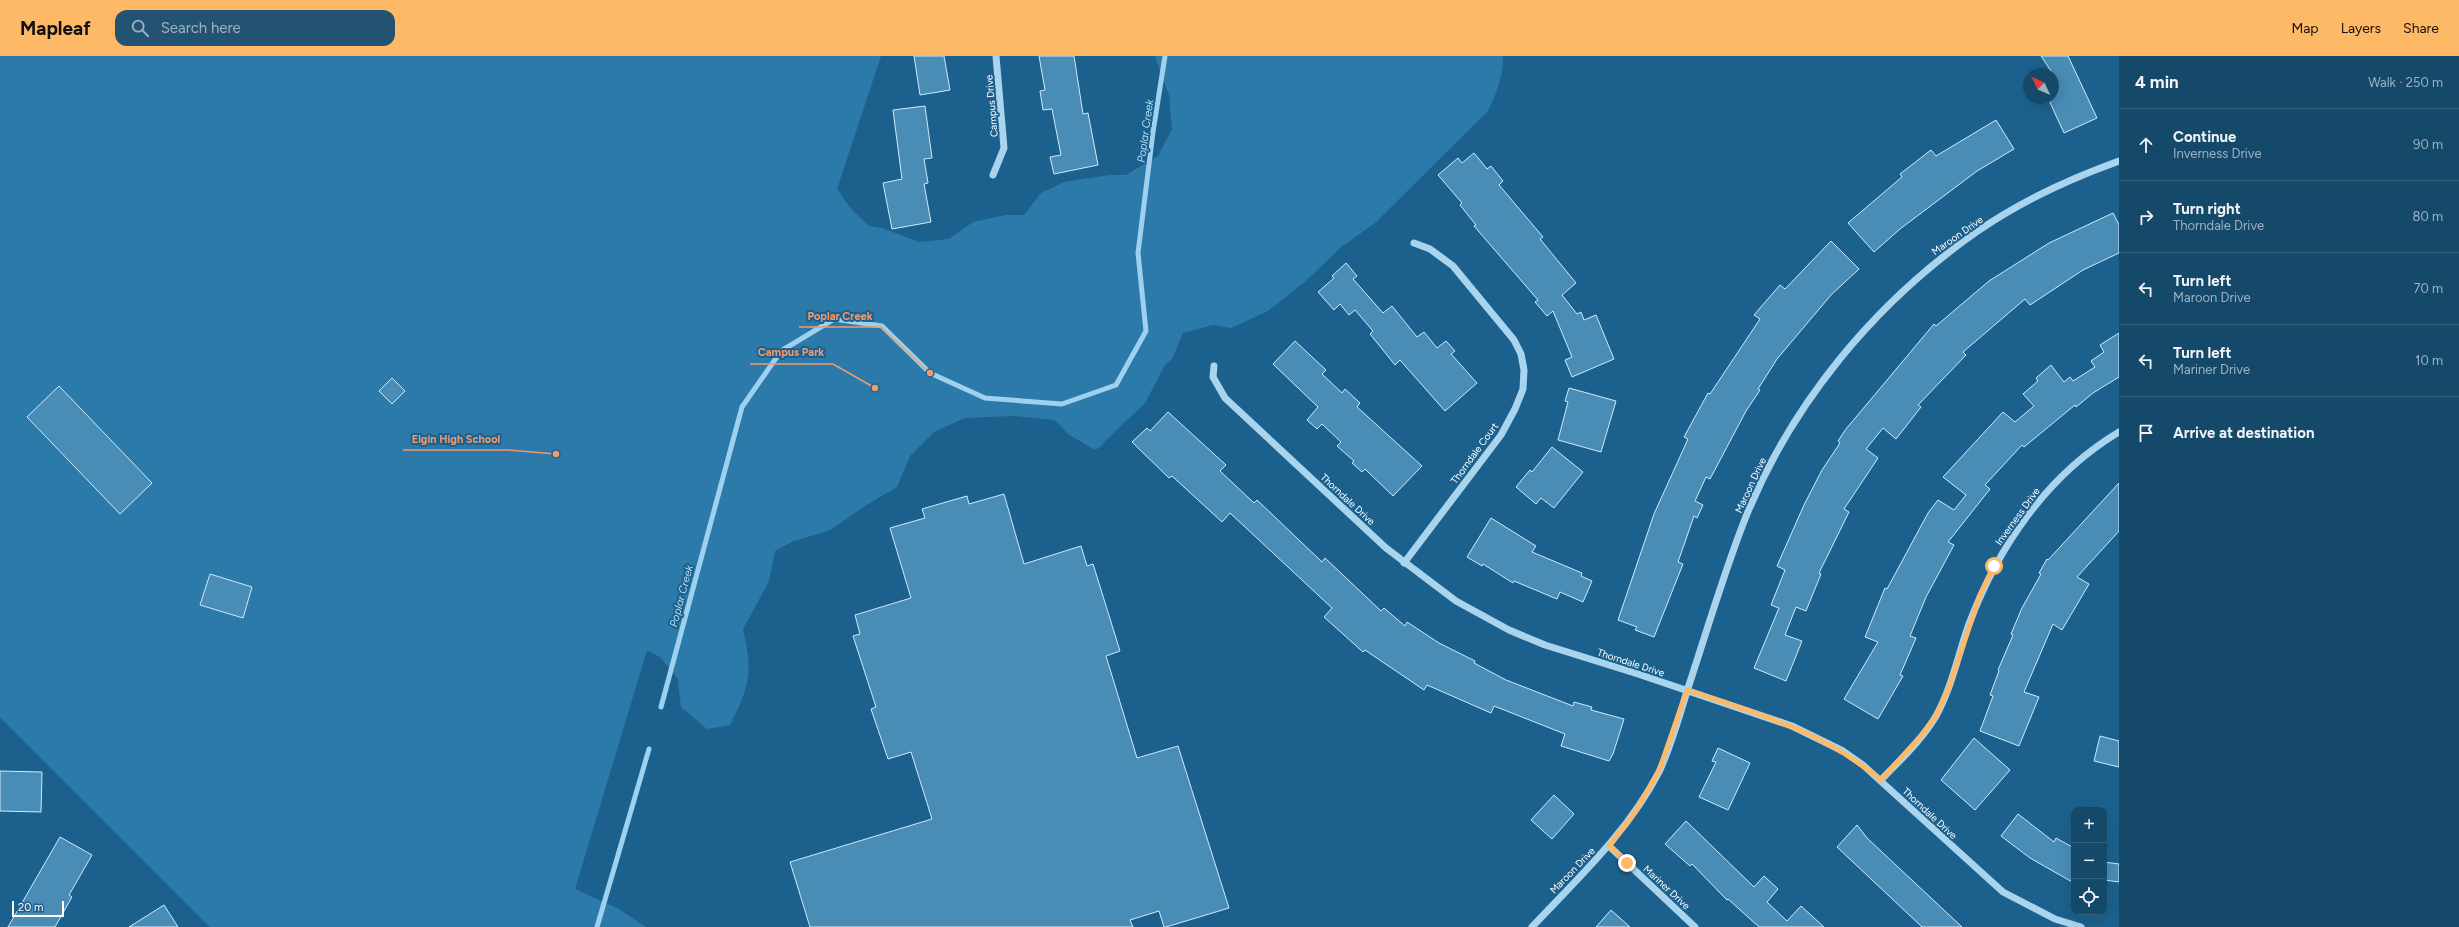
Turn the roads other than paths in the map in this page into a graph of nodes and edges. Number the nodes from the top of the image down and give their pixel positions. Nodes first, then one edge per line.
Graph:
1 (996, 56) edge
2 (2119, 161) edge
3 (992, 175) dead end
4 (1414, 243) dead end
5 (1214, 366) dead end
6 (2119, 432) edge
7 (1404, 563) junction
8 (1687, 690) junction
9 (1881, 780) junction
10 (1609, 846) junction
11 (1532, 927) edge
12 (1695, 927) edge
13 (2081, 927) edge

1 - 3 street, Campus Drive
2 - 8 street, Maroon Drive
4 - 7 street, Thorndale Court
5 - 7 street, Thorndale Drive
6 - 9 street, Inverness Drive
7 - 8 street, Thorndale Drive
8 - 9 street, Thorndale Drive
8 - 10 street, Maroon Drive
9 - 13 street, Thorndale Drive
10 - 11 street, Maroon Drive
10 - 12 street, Mariner Drive

